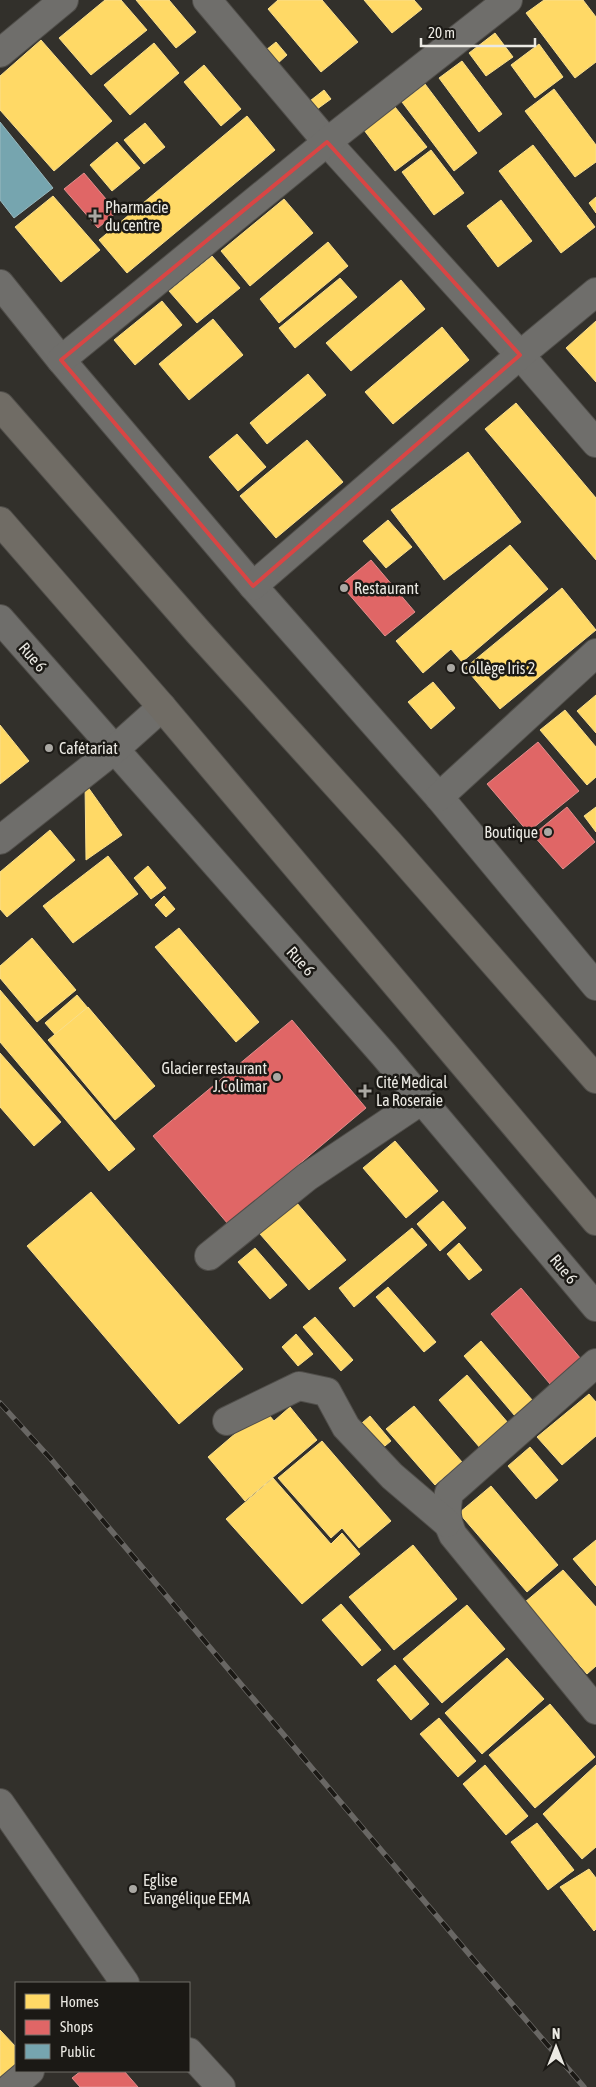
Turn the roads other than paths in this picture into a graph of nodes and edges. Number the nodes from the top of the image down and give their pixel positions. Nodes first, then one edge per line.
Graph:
1 (64, 0) edge
2 (206, 0) edge
3 (508, 0) edge
4 (0, 52) edge
5 (328, 142) junction
6 (0, 284) edge
7 (596, 292) edge
8 (520, 355) junction
9 (61, 360) junction
10 (0, 406) edge
11 (596, 443) edge
12 (0, 521) edge
13 (253, 586) junction
14 (0, 620) edge
15 (596, 653) edge
16 (162, 707) junction
17 (114, 750) junction
18 (438, 797) junction
19 (0, 840) edge
20 (596, 986) edge
21 (596, 1078) edge
22 (422, 1100) junction
23 (596, 1221) edge
24 (209, 1256) dead end
25 (596, 1307) edge
26 (596, 1363) edge
27 (227, 1421) dead end
28 (447, 1523) junction
29 (596, 1710) edge
30 (0, 1803) edge
31 (124, 1982) edge
32 (190, 2053) edge
33 (29, 2072) edge
34 (11, 2087) edge
35 (221, 2087) edge

1 - 4 street
2 - 5 street
3 - 5 street
5 - 8 street
5 - 9 street
6 - 9 street
7 - 8 street
8 - 11 street
8 - 13 street
9 - 13 street
10 - 21 main road
12 - 16 main road
13 - 18 street
14 - 17 street, Rue 6
15 - 18 street
16 - 17 street
16 - 23 main road
17 - 19 street
17 - 22 street, Rue 6
18 - 20 street
22 - 24 street
22 - 25 street, Rue 6
26 - 28 street
27 - 28 street
28 - 29 street
30 - 31 street
32 - 35 street
33 - 34 street

